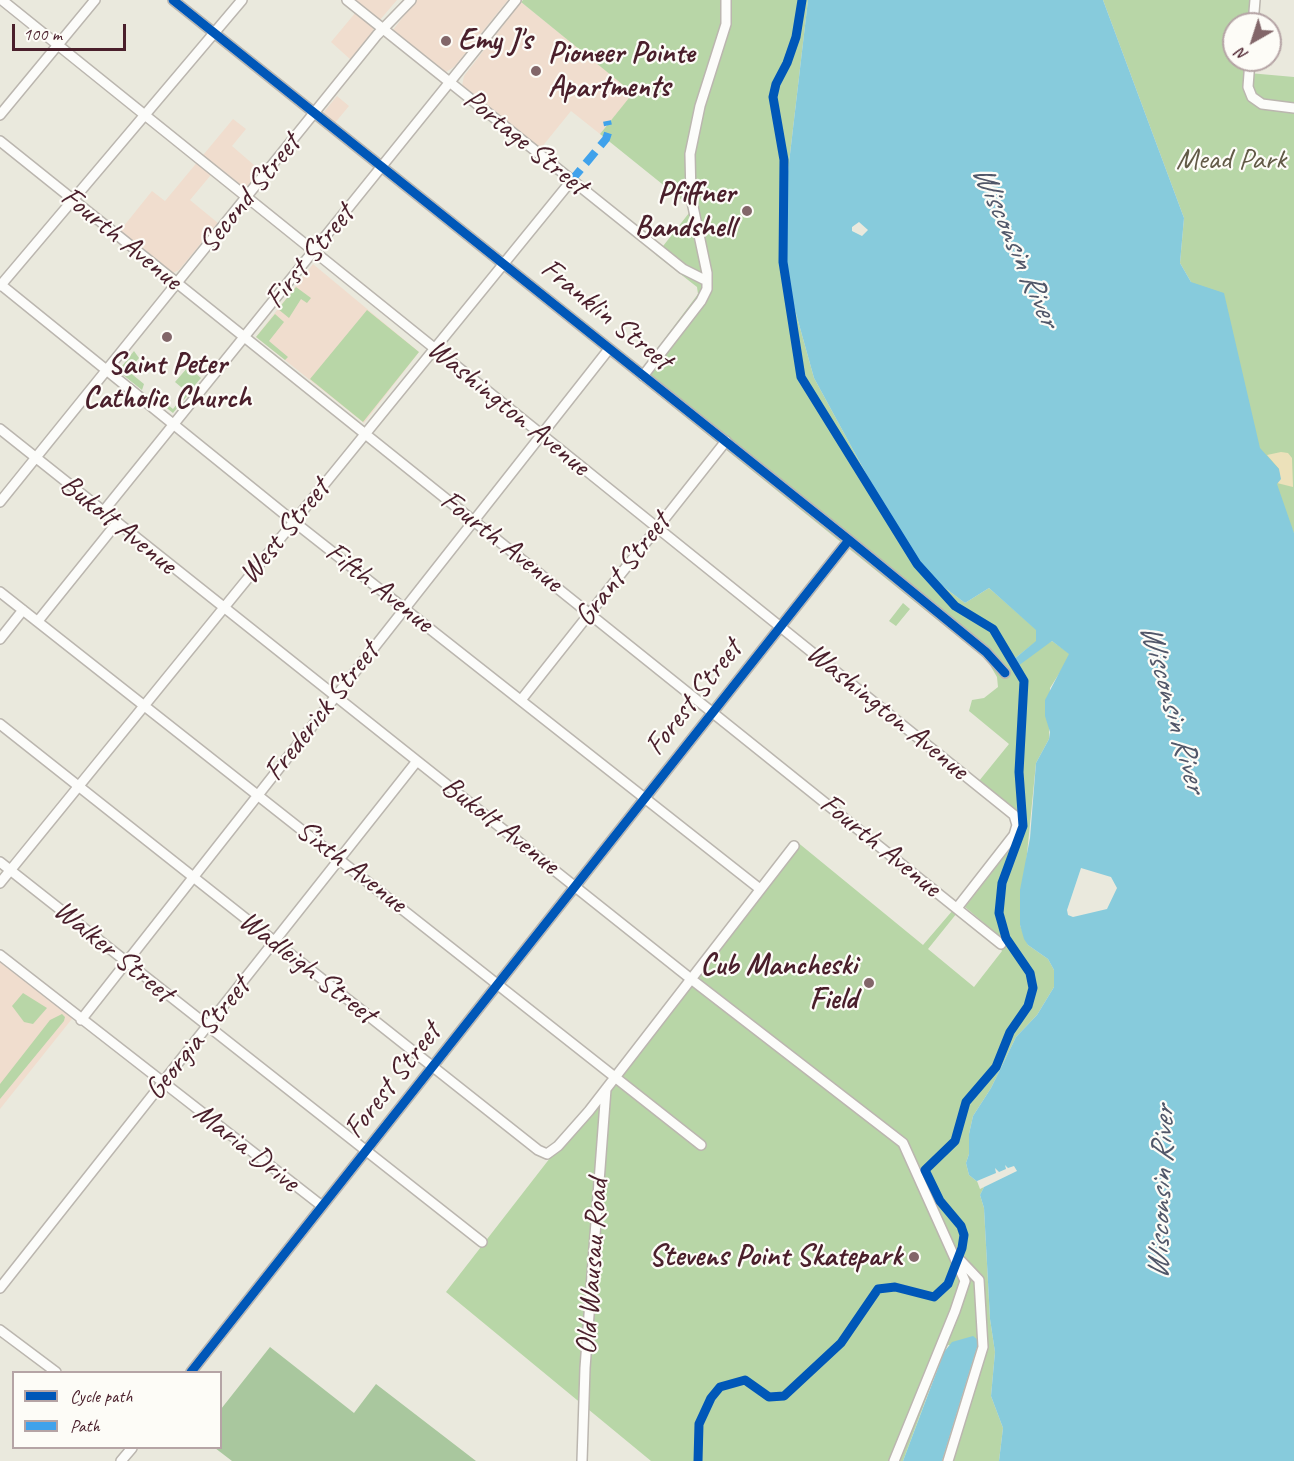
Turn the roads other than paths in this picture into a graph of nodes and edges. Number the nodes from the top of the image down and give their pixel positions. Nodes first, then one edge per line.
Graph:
1 (2, 0) edge
2 (95, 0) edge
3 (172, 0) edge
4 (242, 0) edge
5 (347, 0) edge
6 (411, 0) edge
7 (516, 0) edge
8 (726, 0) edge
9 (383, 30) junction
10 (214, 33) junction
11 (58, 45) junction
12 (1250, 72) edge
13 (450, 83) junction
14 (1294, 108) edge
15 (0, 115) edge
16 (315, 115) junction
17 (145, 117) junction
18 (0, 141) edge
19 (381, 167) junction
20 (571, 180) junction
21 (247, 198) junction
22 (74, 201) junction
23 (313, 252) junction
24 (503, 264) junction
25 (707, 281) junction
26 (176, 284) junction
27 (0, 285) edge
28 (244, 339) junction
29 (435, 349) junction
30 (609, 349) junction
31 (106, 370) junction
32 (642, 376) junction
33 (173, 425) junction
34 (0, 429) edge
35 (541, 434) junction
36 (365, 435) junction
37 (726, 441) junction
38 (36, 458) junction
39 (0, 502) edge
40 (102, 513) junction
41 (473, 520) junction
42 (294, 521) junction
43 (116, 524) junction
44 (657, 527) junction
45 (849, 540) junction
46 (0, 592) edge
47 (222, 608) junction
48 (404, 608) junction
49 (23, 610) junction
50 (589, 612) junction
51 (38, 621) junction
52 (781, 626) junction
53 (0, 639) edge
54 (1005, 673) dead end
55 (335, 695) junction
56 (521, 700) junction
57 (143, 705) junction
58 (713, 713) junction
59 (0, 724) edge
60 (417, 761) junction
61 (77, 785) junction
62 (259, 794) junction
63 (646, 798) junction
64 (794, 846) dead end
65 (340, 859) junction
66 (0, 862) edge
67 (11, 870) junction
68 (192, 877) junction
69 (0, 883) edge
70 (576, 886) junction
71 (760, 889) junction
72 (957, 908) junction
73 (274, 942) junction
74 (1001, 944) dead end
75 (0, 955) edge
76 (126, 963) junction
77 (691, 979) junction
78 (499, 984) junction
79 (81, 1020) junction
80 (208, 1027) junction
81 (434, 1068) junction
82 (616, 1077) junction
83 (162, 1083) junction
84 (606, 1089) junction
85 (701, 1144) dead end
86 (367, 1152) junction
87 (322, 1206) junction
88 (482, 1242) dead end
89 (956, 1256) junction
90 (0, 1288) edge
91 (0, 1330) edge
92 (55, 1371) edge
93 (192, 1371) edge
94 (131, 1449) edge
95 (121, 1461) edge
96 (582, 1461) edge
97 (894, 1461) edge
98 (948, 1461) edge

1 - 11 street, Washington Avenue
2 - 11 street
3 - 10 street, Franklin Street
4 - 10 street
5 - 9 street, Portage Street
6 - 9 street, Second Street
7 - 13 street, First Street
8 - 25 street
9 - 13 street, Portage Street
9 - 16 street, Second Street
10 - 16 street, Franklin Street
10 - 17 street
11 - 15 street
11 - 17 street, Washington Avenue
12 - 14 street
13 - 19 street, First Street
13 - 20 street, Portage Street
16 - 19 street, Franklin Street
16 - 21 street, Second Street
17 - 21 street, Washington Avenue
17 - 22 street
18 - 22 street, Fourth Avenue
19 - 23 street, First Street
19 - 24 street, Franklin Street
20 - 24 street, West Street
20 - 25 street, Portage Street
21 - 23 street, Washington Avenue
21 - 26 street, Second Street
22 - 26 street, Fourth Avenue
22 - 27 street
23 - 28 street, First Street
23 - 29 street, Washington Avenue
24 - 29 street, West Street
24 - 30 street, Franklin Street
25 - 32 street
26 - 28 street, Fourth Avenue
26 - 31 street, Second Street
27 - 31 street, Fifth Avenue
28 - 33 street, First Street
28 - 36 street, Fourth Avenue
29 - 35 street, Washington Avenue
29 - 36 street, West Street
30 - 32 street, Franklin Street
30 - 35 street, Frederick Street
31 - 33 street, Fifth Avenue
31 - 38 street, Second Street
32 - 37 street, Franklin Street
33 - 40 street, First Street
33 - 42 street, Fifth Avenue
34 - 38 street, Bukolt Avenue
35 - 41 street, Frederick Street
35 - 44 street, Washington Avenue
36 - 41 street, Fourth Avenue
36 - 42 street, West Street
37 - 44 street, Grant Street
37 - 45 street, Franklin Street
38 - 39 street, Second Street
38 - 40 street, Bukolt Avenue
40 - 43 street, Bukolt Avenue
41 - 48 street, Frederick Street
41 - 50 street, Fourth Avenue
42 - 47 street, West Street
42 - 48 street, Fifth Avenue
43 - 47 street, Bukolt Avenue
43 - 51 street
44 - 50 street, Grant Street
44 - 52 street, Washington Avenue
45 - 52 street, Forest Street
45 - 54 street, Franklin Street
46 - 49 street, Sixth Avenue
47 - 55 street, Bukolt Avenue
47 - 57 street, West Street
48 - 55 street, Frederick Street
48 - 56 street, Fifth Avenue
49 - 51 street, Sixth Avenue
49 - 53 street
50 - 56 street, Grant Street
50 - 58 street, Fourth Avenue
51 - 57 street, Sixth Avenue
52 - 58 street, Forest Street
52 - 72 street, Washington Avenue
55 - 60 street, Bukolt Avenue
55 - 62 street, Frederick Street
56 - 63 street, Fifth Avenue
57 - 61 street, West Street
57 - 62 street, Sixth Avenue
58 - 63 street, Forest Street
58 - 72 street, Fourth Avenue
59 - 61 street, Wadleigh Street
60 - 65 street, Georgia Street
60 - 70 street, Bukolt Avenue
61 - 67 street, West Street
61 - 68 street, Wadleigh Street
62 - 65 street, Sixth Avenue
62 - 68 street, Frederick Street
63 - 70 street, Forest Street
63 - 71 street, Fifth Avenue
64 - 71 street
65 - 73 street, Georgia Street
65 - 78 street, Sixth Avenue
66 - 67 street, Walker Street
67 - 69 street, West Street
67 - 76 street, Walker Street
68 - 73 street, Wadleigh Street
68 - 76 street, Frederick Street
70 - 77 street, Bukolt Avenue
70 - 78 street, Forest Street
71 - 77 street
72 - 74 street, Fourth Avenue
73 - 80 street, Georgia Street
73 - 81 street, Wadleigh Street
75 - 79 street, Maria Drive
76 - 79 street, Frederick Street
76 - 80 street, Walker Street
77 - 82 street
77 - 89 street, Bukolt Avenue
78 - 81 street, Forest Street
78 - 82 street, Sixth Avenue
79 - 83 street, Maria Drive
80 - 83 street, Georgia Street
80 - 86 street, Walker Street
81 - 84 street, Wadleigh Street
81 - 86 street, Forest Street
82 - 84 street
82 - 85 street, Sixth Avenue
83 - 87 street, Maria Drive
83 - 90 street, Georgia Street
84 - 96 street, Old Wausau Road
86 - 87 street, Forest Street
86 - 88 street, Walker Street
87 - 93 street, Forest Street
89 - 97 street, Bukolt Avenue
89 - 98 street, Bukolt Avenue
91 - 92 street
94 - 95 street

